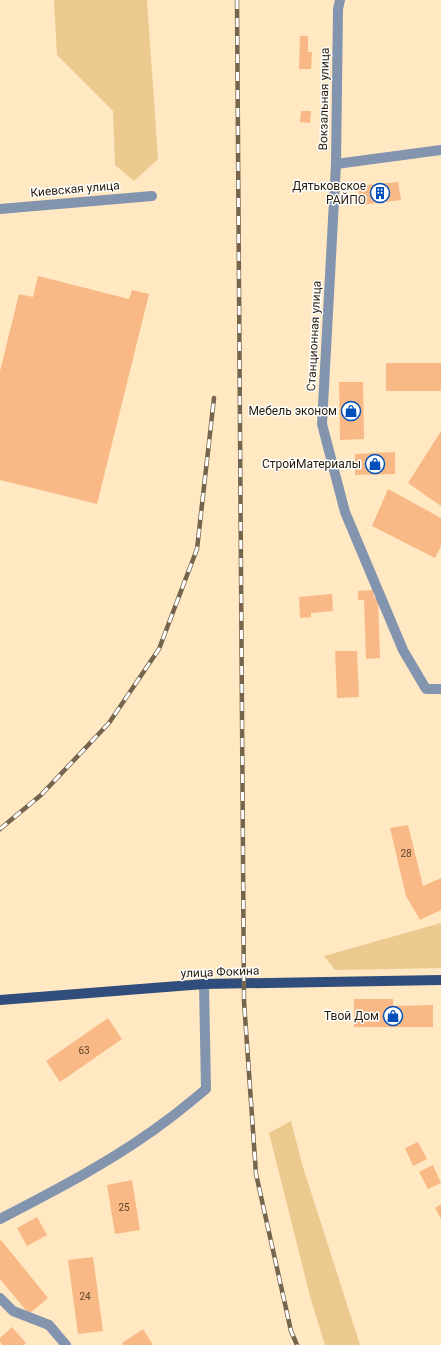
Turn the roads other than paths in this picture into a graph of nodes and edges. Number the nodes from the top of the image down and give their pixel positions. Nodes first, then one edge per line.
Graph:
1 (340, 0) edge
2 (441, 150) edge
3 (336, 164) junction
4 (152, 196) dead end
5 (0, 209) edge
6 (441, 689) edge
7 (441, 980) edge
8 (204, 984) junction
9 (0, 1000) edge
10 (0, 1219) edge
11 (0, 1298) edge
12 (66, 1345) edge

1 - 3 street, Вокзальная улица
2 - 3 street, Вокзальная улица
3 - 6 street, Станционная улица
4 - 5 street, Киевская улица
7 - 8 main road, улица Фокина
8 - 9 main road, улица Фокина
8 - 10 street
11 - 12 street

